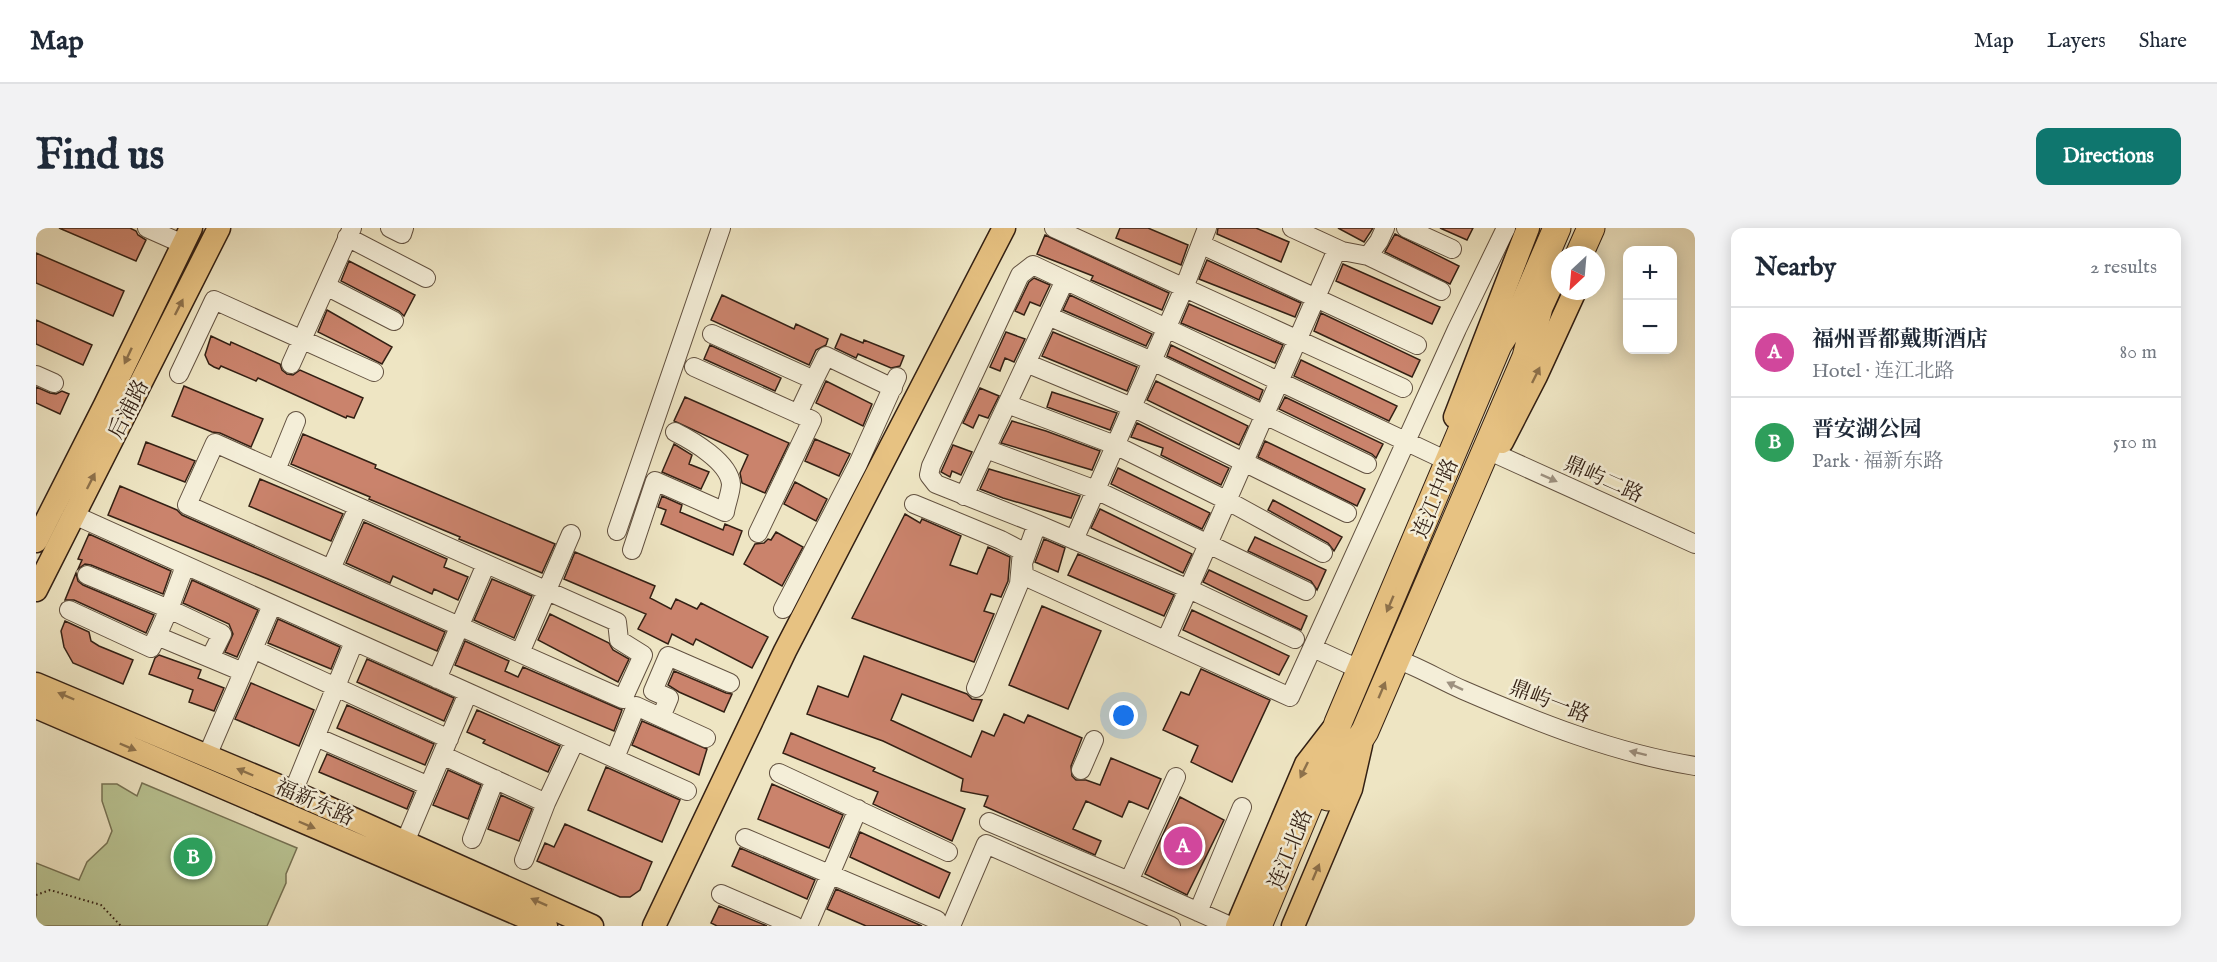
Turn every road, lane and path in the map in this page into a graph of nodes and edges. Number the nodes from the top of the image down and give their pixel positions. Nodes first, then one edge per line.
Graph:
1 (147, 228) edge
2 (219, 228) edge
3 (390, 228) edge
4 (404, 228) edge
5 (721, 228) edge
6 (1004, 228) edge
7 (1020, 228) edge
8 (1054, 228) edge
9 (1292, 228) edge
10 (1385, 228) edge
11 (1406, 228) edge
12 (1506, 228) edge
13 (1528, 228) edge
14 (1540, 228) edge
15 (1557, 228) edge
16 (1574, 228) edge
17 (1590, 228) edge
18 (1605, 228) edge
19 (350, 233) edge
20 (187, 236) edge
21 (1205, 237) edge
22 (1566, 246) edge
23 (1583, 246) edge
24 (1596, 246) edge
25 (1452, 249) dead end
26 (1342, 251) junction
27 (1368, 256) junction
28 (1551, 277) edge
29 (426, 278) dead end
30 (1065, 280) junction
31 (326, 286) junction
32 (1184, 288) junction
33 (1441, 291) dead end
34 (1316, 298) junction
35 (1571, 300) edge
36 (1538, 302) edge
37 (1048, 315) junction
38 (394, 321) dead end
39 (1167, 328) junction
40 (1457, 329) junction
41 (712, 334) dead end
42 (302, 339) junction
43 (1299, 340) junction
44 (1490, 343) junction
45 (1417, 345) dead end
46 (1152, 362) junction
47 (1026, 363) junction
48 (291, 364) dead end
49 (694, 367) dead end
50 (374, 372) dead end
51 (179, 374) dead end
52 (36, 375) edge
53 (814, 380) junction
54 (1281, 382) junction
55 (54, 383) dead end
56 (1403, 388) dead end
57 (1007, 404) junction
58 (1132, 407) junction
59 (798, 414) junction
60 (1265, 417) junction
61 (296, 421) dead end
62 (675, 432) dead end
63 (1407, 441) junction
64 (1115, 445) junction
65 (986, 449) junction
66 (1496, 454) junction
67 (1441, 458) junction
68 (1245, 462) junction
69 (1367, 464) dead end
70 (276, 470) junction
71 (1095, 490) junction
72 (964, 496) junction
73 (1228, 501) junction
74 (914, 504) dead end
75 (358, 507) junction
76 (1347, 513) dead end
77 (74, 515) junction
78 (1037, 524) junction
79 (617, 531) dead end
80 (758, 533) dead end
81 (572, 534) dead end
82 (1074, 540) junction
83 (36, 541) edge
84 (1209, 544) junction
85 (1695, 544) edge
86 (632, 550) dead end
87 (1323, 553) dead end
88 (486, 564) junction
89 (185, 566) junction
90 (1406, 567) junction
91 (331, 568) junction
92 (87, 574) dead end
93 (1431, 576) junction
94 (1189, 589) junction
95 (36, 590) edge
96 (548, 591) junction
97 (1306, 591) dead end
98 (272, 605) junction
99 (169, 609) junction
100 (783, 609) dead end
101 (69, 610) dead end
102 (459, 626) junction
103 (157, 636) junction
104 (1295, 639) dead end
105 (1166, 640) junction
106 (354, 642) junction
107 (1313, 648) junction
108 (253, 649) junction
109 (520, 653) junction
110 (210, 658) junction
111 (1396, 659) junction
112 (1361, 670) junction
113 (243, 672) junction
114 (437, 679) junction
115 (730, 683) dead end
116 (36, 684) edge
117 (336, 688) junction
118 (976, 688) dead end
119 (468, 693) junction
120 (36, 707) edge
121 (661, 717) junction
122 (1338, 723) junction
123 (1365, 731) junction
124 (316, 737) junction
125 (706, 738) dead end
126 (1094, 740) dead end
127 (575, 741) junction
128 (446, 747) junction
129 (207, 756) junction
130 (615, 758) junction
131 (1695, 766) edge
132 (1081, 770) dead end
133 (779, 773) dead end
134 (1328, 775) junction
135 (1176, 777) dead end
136 (495, 779) junction
137 (429, 786) junction
138 (687, 790) dead end
139 (293, 792) junction
140 (546, 803) junction
141 (1242, 807) dead end
142 (858, 809) junction
143 (990, 822) dead end
144 (745, 837) dead end
145 (472, 839) dead end
146 (405, 842) junction
147 (948, 852) dead end
148 (524, 860) dead end
149 (830, 874) junction
150 (1129, 881) junction
151 (721, 894) dead end
152 (36, 895) edge
153 (1198, 912) junction
154 (944, 923) edge
155 (1166, 925) edge
156 (121, 926) edge
157 (546, 926) edge
158 (592, 926) edge
159 (654, 926) edge
160 (670, 926) edge
161 (795, 926) edge
162 (808, 926) edge
163 (1230, 926) edge
164 (1237, 926) edge
165 (1258, 926) edge
166 (1275, 926) edge
167 (1293, 926) edge

1 - 20 street
77 -> 2 main road, 后浦路
3 - 4 street
5 - 79 street
6 - 159 main road
7 - 160 main road
8 - 32 street
9 - 26 street
10 - 27 street
11 - 25 street
12 - 40 street
13 - 44 main road
14 - 36 highway
15 - 36 highway, 连江中路
16 - 22 highway
17 - 23 highway
18 - 24 main road
19 - 29 street
19 - 31 street
20 -> 83 main road, 后浦路
21 - 32 street
21 - 34 street
26 - 27 street
26 - 34 street
27 - 33 street
28 - 36 highway, 连江中路
30 - 37 street
30 - 39 street
30 - 72 street
31 - 38 street
31 - 42 street
32 - 39 street
32 - 43 street
34 - 43 street
34 - 45 street
66 -> 35 main road
36 - 44 highway, 连江中路
36 - 93 highway, 连江中路
37 - 46 street
37 - 47 street
39 - 46 street
39 - 54 street
40 - 44 street
40 - 63 street
41 - 53 street
42 - 48 street
42 - 50 street
42 - 51 street
43 - 54 street
43 - 56 street
44 - 67 main road
44 - 90 highway, 连江中路
46 - 58 street
46 - 60 street
47 - 57 street
47 - 58 street
49 - 59 street
52 - 55 street
53 - 59 street
53 - 100 street
54 - 60 street
54 - 63 street
57 - 64 street
57 - 65 street
58 - 64 street
58 - 68 street
59 - 80 street
60 - 68 street
60 - 69 street
61 - 70 street
62 - 86 street
63 - 67 street
63 - 107 street
64 - 71 street
64 - 73 street
65 - 71 street
65 - 72 street
66 -> 85 street, 鼎屿二路
66 - 93 main road
67 - 90 main road
68 - 73 street
68 - 76 street
70 - 75 street
70 - 91 street
71 - 82 street
71 - 84 street
72 - 78 street
73 - 84 street
73 - 87 street
74 - 118 street
75 - 88 street
75 - 91 street
77 - 89 street
77 - 95 main road, 后浦路
78 - 82 street
78 - 105 street
81 - 96 street
82 - 94 street
84 - 94 street
84 - 97 street
88 - 96 street
88 - 102 street
89 - 98 street
89 - 99 street
90 -> 112 highway, 连江中路
91 - 102 street
92 - 99 street
93 - 111 highway, 连江中路
94 - 104 street
94 - 105 street
96 - 109 street
96 - 109 street
98 - 106 street
98 - 108 street
99 - 103 street
99 - 110 street
101 - 103 street
102 - 109 street
102 - 114 street
103 - 110 street
105 - 107 street
106 - 114 street
106 - 117 street
107 - 112 street
108 - 113 street
108 - 117 street
110 - 113 street
123 -> 111 highway, 连江中路
131 -> 111 street, 鼎屿一路
112 - 122 highway, 连江中路
113 - 129 street
114 - 119 street
115 - 121 street
129 -> 116 main road, 福新东路
117 - 124 street
117 - 128 street
119 - 127 street
119 - 128 street
120 -> 157 main road, 福新东路
121 - 125 street
121 - 130 street
122 - 134 highway, 连江中路
122 -> 164 main road
123 - 134 highway, 连江中路
167 -> 123 main road
124 - 137 street
124 - 139 street
126 - 132 street
127 - 130 street
127 - 140 street
128 - 136 street
128 - 137 street
139 -> 129 main road, 福新东路
130 - 138 street
133 - 142 street
134 - 165 highway, 连江北路
134 - 166 highway, 连江北路
135 - 150 street
136 - 140 street
136 - 145 street
137 - 146 street
139 - 146 main road, 福新东路
140 - 148 street
141 - 153 street
142 - 147 street
142 - 149 street
143 - 150 street
144 - 149 street
158 -> 146 main road, 福新东路
149 - 154 street
149 - 162 street
150 - 153 street
151 - 161 street
152 - 156 path
153 - 163 street
154 - 155 street

